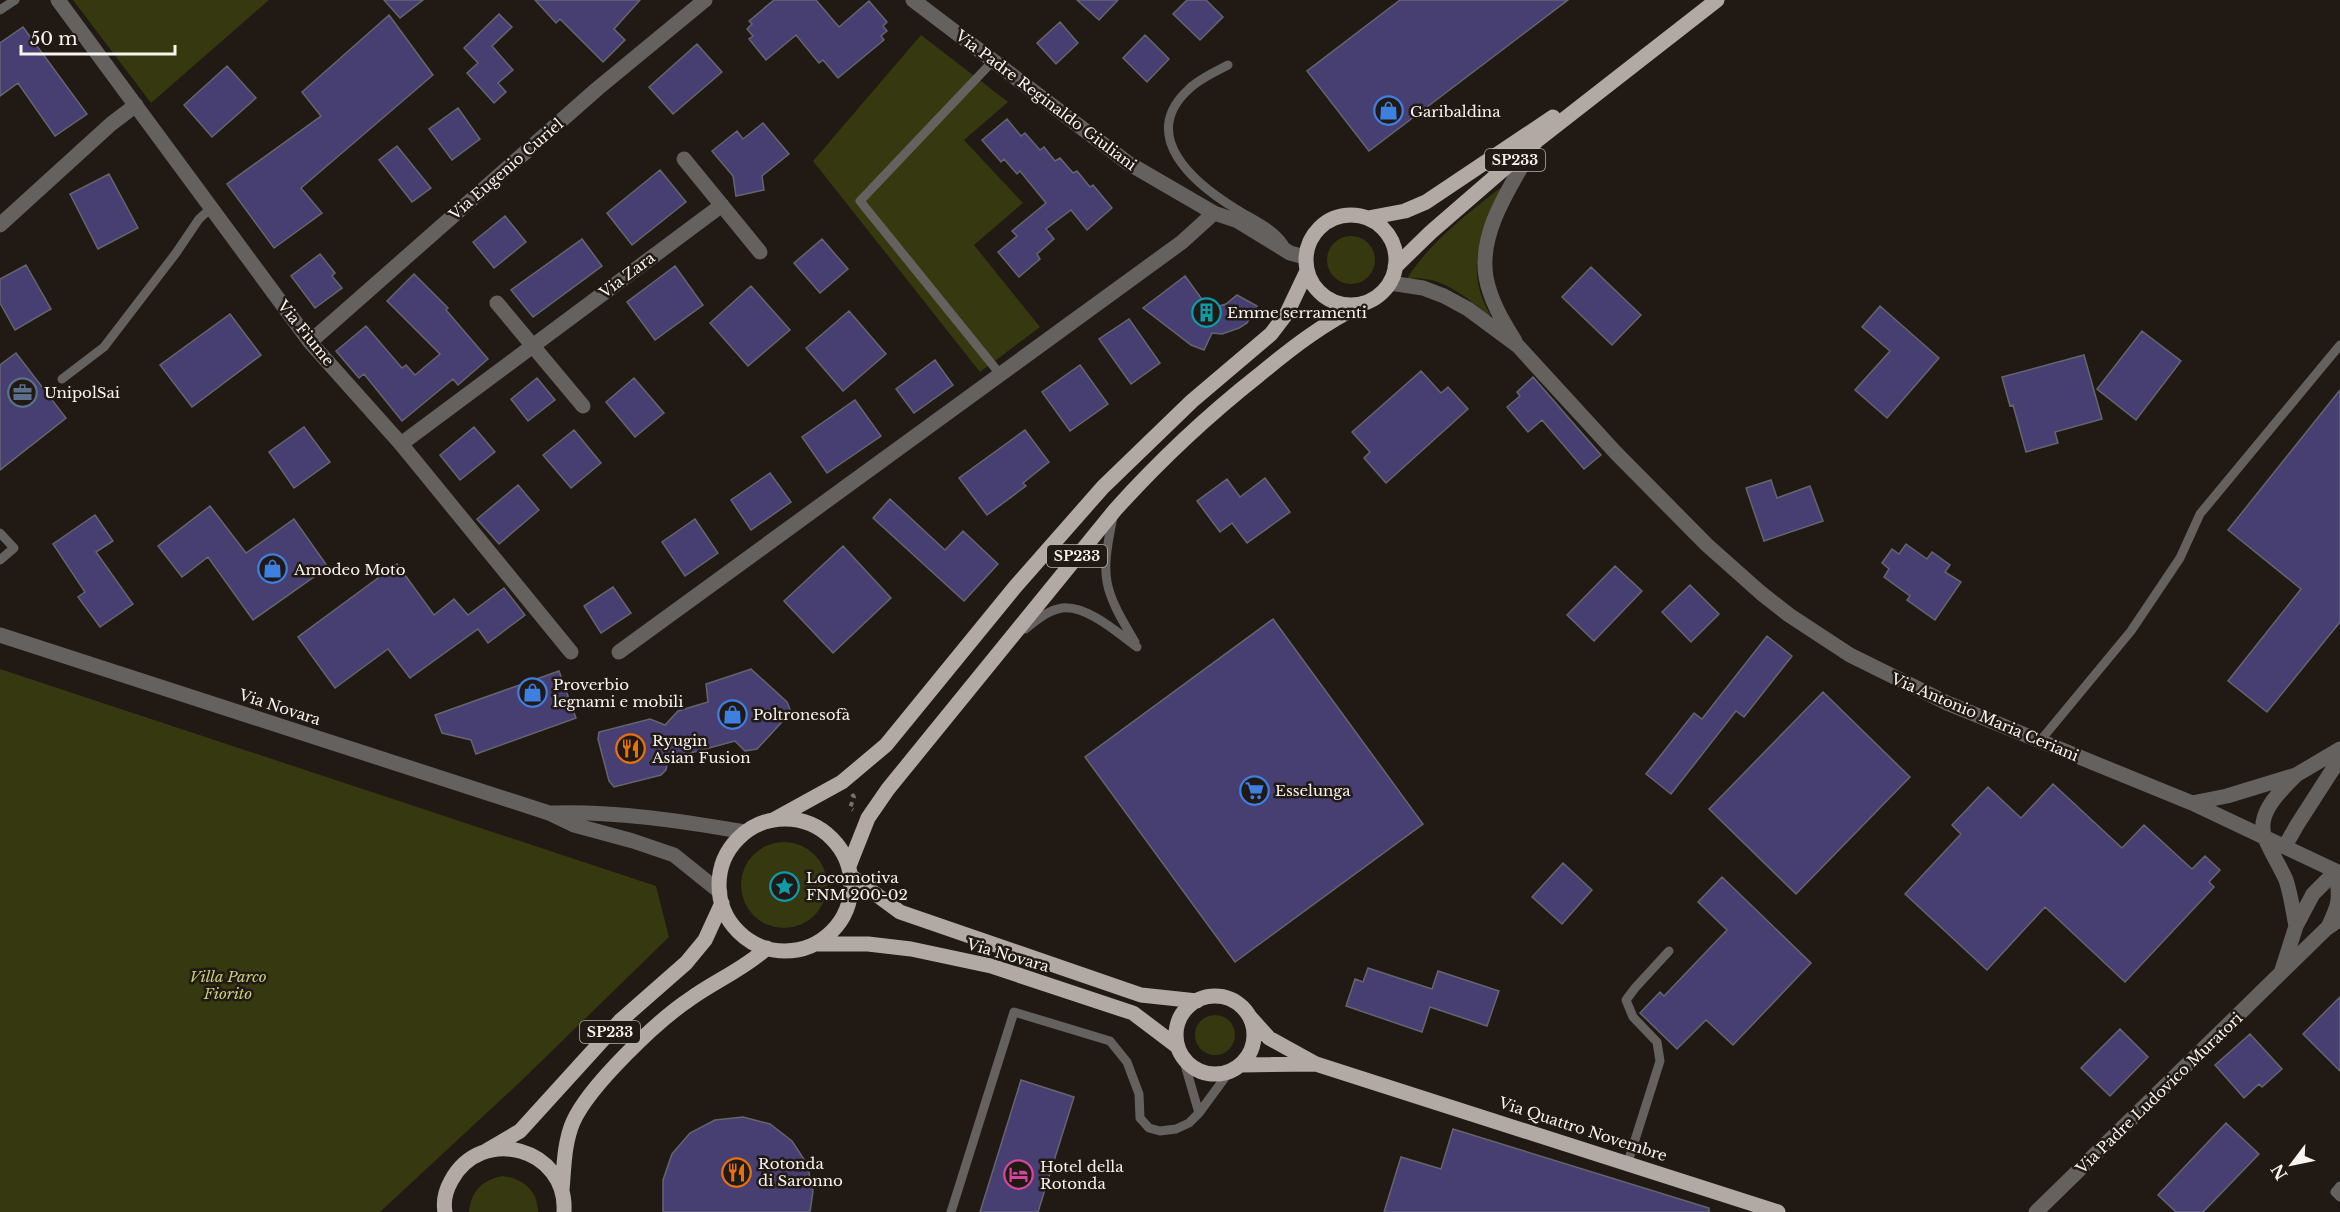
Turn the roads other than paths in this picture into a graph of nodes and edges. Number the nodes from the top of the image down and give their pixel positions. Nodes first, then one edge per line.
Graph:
1 (15, 0) edge
2 (58, 0) edge
3 (705, 0) edge
4 (913, 0) edge
5 (1717, 0) edge
6 (0, 10) edge
7 (1640, 59) junction
8 (993, 61) junction
9 (1228, 65) dead end
10 (136, 105) junction
11 (1535, 142) junction
12 (684, 159) dead end
13 (722, 205) junction
14 (212, 208) junction
15 (1214, 213) junction
16 (1368, 218) junction
17 (0, 225) edge
18 (760, 252) dead end
19 (1290, 253) junction
20 (1306, 264) junction
21 (1395, 267) junction
22 (1390, 283) junction
23 (497, 303) dead end
24 (1365, 303) junction
25 (310, 342) junction
26 (2340, 345) edge
27 (533, 346) junction
28 (1518, 346) junction
29 (1000, 374) junction
30 (62, 379) dead end
31 (583, 406) dead end
32 (401, 444) junction
33 (1115, 510) junction
34 (0, 533) edge
35 (0, 560) edge
36 (0, 635) edge
37 (1006, 643) junction
38 (570, 652) dead end
39 (619, 652) dead end
40 (2040, 741) junction
41 (2340, 749) edge
42 (2340, 758) edge
43 (2296, 775) junction
44 (2192, 803) junction
45 (549, 813) junction
46 (773, 820) junction
47 (745, 832) junction
48 (2264, 836) junction
49 (2285, 846) junction
50 (850, 871) junction
51 (2338, 872) edge
52 (721, 898) junction
53 (2340, 919) edge
54 (2296, 926) junction
55 (2326, 929) junction
56 (814, 944) junction
57 (767, 948) junction
58 (1669, 951) dead end
59 (2281, 974) junction
60 (1197, 1001) junction
61 (1250, 1017) junction
62 (1180, 1052) junction
63 (1316, 1064) junction
64 (1235, 1069) junction
65 (1377, 1082) joint
66 (1199, 1113) junction
67 (486, 1151) junction
68 (1628, 1162) junction
69 (2340, 1186) edge
70 (562, 1190) junction
71 (2340, 1197) edge
72 (442, 1210) edge
73 (564, 1212) edge
74 (951, 1212) edge
75 (1778, 1212) edge
76 (2036, 1212) edge

1 - 6 lane
2 - 10 street, Via Fiume
3 - 25 street, Via Eugenio Curiel
4 - 8 street, Via Padre Reginaldo Giuliani
5 - 7 main road, SP233
7 - 11 main road, SP233
7 - 16 main road, SP233
8 - 15 street, Via Padre Reginaldo Giuliani
8 - 29 lane
9 - 19 lane
10 - 14 street, Via Fiume
10 - 17 street
11 - 21 main road, SP233
11 - 28 street
12 - 13 street
13 - 18 street
13 - 27 street, Via Zara
14 - 25 street, Via Fiume
14 - 30 lane
15 - 19 street, Via Padre Reginaldo Giuliani
15 - 29 street
16 - 20 main road, SP233
16 - 21 main road, SP233
19 - 20 street
20 - 24 main road
20 - 46 main road, SP233
21 - 22 main road, SP233
22 - 24 main road, SP233
22 - 28 street
23 - 27 street
24 - 33 main road, SP233
25 - 32 street, Via Fiume
26 - 40 lane
27 - 31 street
27 - 32 street, Via Zara
28 - 40 street, Via Antonio Maria Ceriani
29 - 39 street
32 - 38 street, Via Fiume
33 - 37 main road, SP233
33 - 37 lane
34 - 35 lane
36 - 45 street, Via Novara
37 - 50 main road, SP233
40 - 44 street, Via Antonio Maria Ceriani
41 - 43 street
42 - 49 street
43 - 44 street
43 - 48 street
44 - 48 street, Via Antonio Maria Ceriani
45 - 47 street, Via Novara
45 - 52 street, Via Novara
46 - 47 main road, SP233
46 - 50 main road, SP233
47 - 52 main road, SP233
48 - 49 street, Via Antonio Maria Ceriani
48 - 54 street, Via Padre Ludovico Muratori
49 - 51 street, Via Antonio Maria Ceriani
50 - 56 main road, SP233
50 - 60 main road, Via Novara
51 - 54 street, Via Padre Ludovico Muratori
51 - 55 street, Via Padre Ludovico Muratori
52 - 57 main road, SP233
52 - 67 main road, SP233
53 - 55 street, Via Padre Ludovico Muratori
54 - 59 street, Via Padre Ludovico Muratori
55 - 59 street, Via Padre Ludovico Muratori
56 - 57 main road, SP233
56 - 62 main road, Via Novara
57 - 70 main road, SP233
58 - 68 lane
59 - 76 street, Via Padre Ludovico Muratori
60 - 61 main road, Via Novara
60 - 62 main road
61 - 63 main road, Via Novara
61 - 64 main road
62 - 64 main road, Via Novara
62 - 66 lane
63 - 64 main road, Via Novara
63 - 65 main road, Via Novara
64 - 66 lane
65 - 68 main road, Via Quattro Novembre
66 - 74 lane
67 - 70 main road, SP233
67 - 72 main road, SP233
68 - 75 main road, Via Quattro Novembre
69 - 71 lane
70 - 73 main road, SP233

